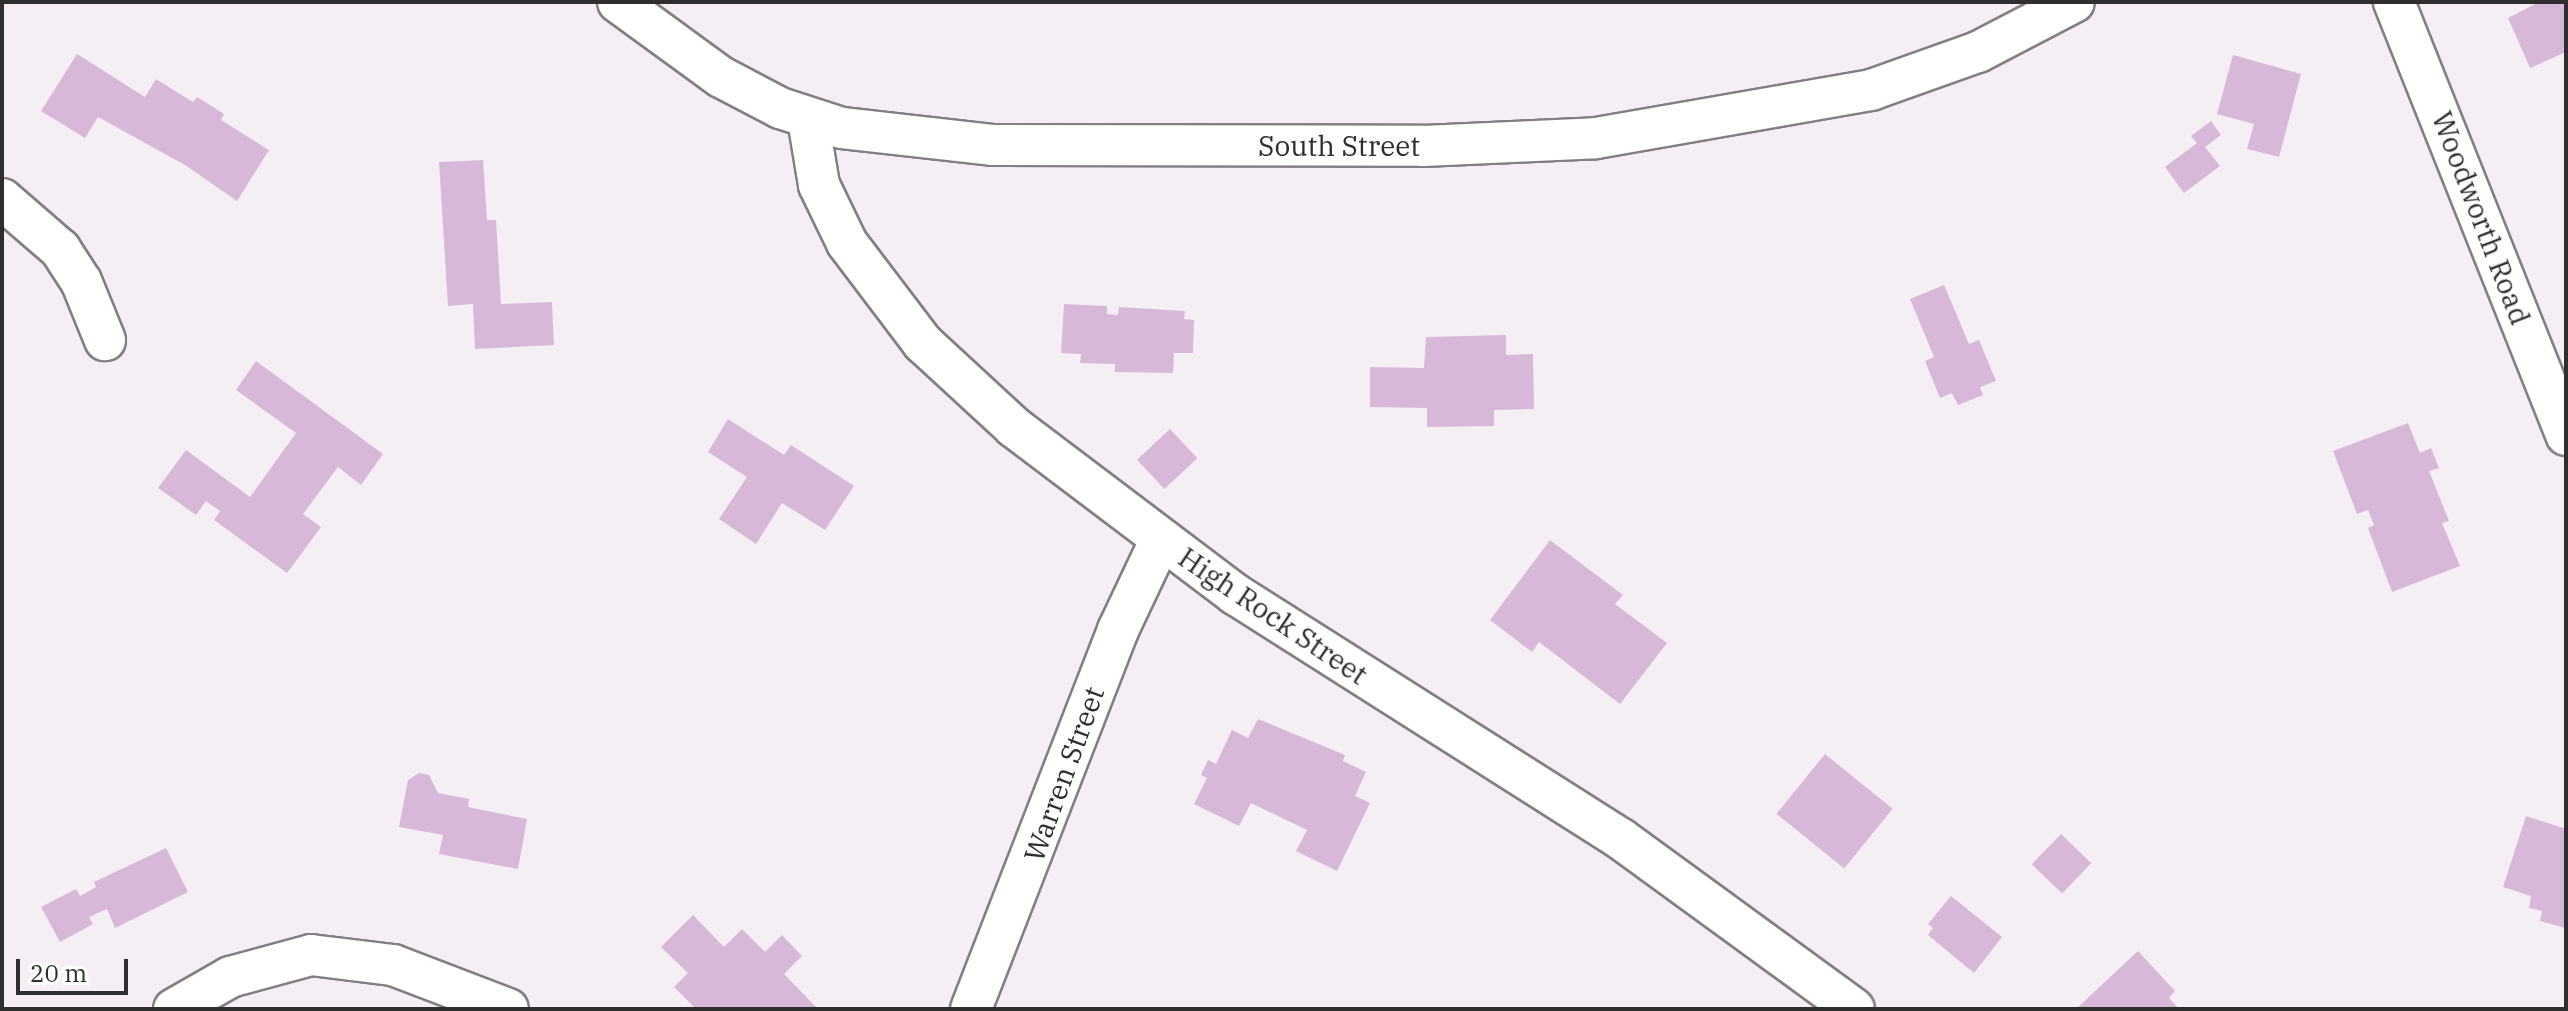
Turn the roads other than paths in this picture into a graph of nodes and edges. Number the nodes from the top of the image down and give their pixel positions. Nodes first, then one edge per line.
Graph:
1 (618, 2) edge
2 (2074, 2) edge
3 (2394, 2) edge
4 (808, 119) junction
5 (2, 199) edge
6 (105, 340) dead end
7 (2566, 435) edge
8 (1160, 541) junction
9 (174, 1009) edge
10 (508, 1009) edge
11 (971, 1009) edge
12 (1854, 1009) edge

1 - 4 street, South Street
2 - 4 street, South Street
3 - 7 street, Woodworth Road
4 - 8 street, High Rock Street
5 - 6 street
8 - 11 street, Warren Street
8 - 12 street, High Rock Street
9 - 10 street

